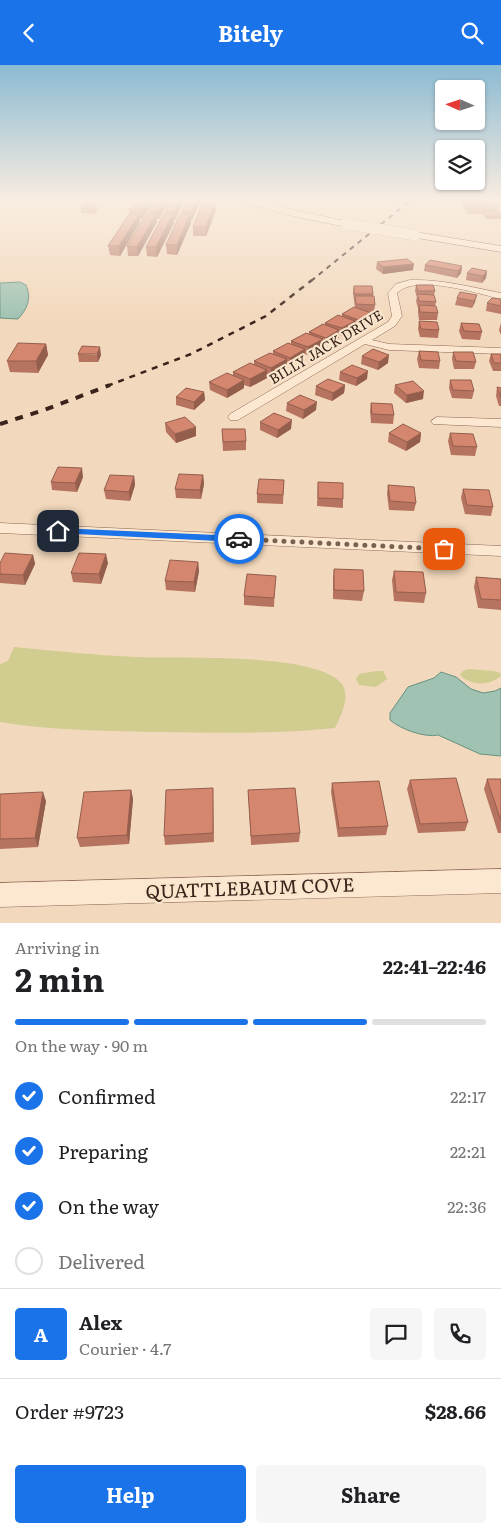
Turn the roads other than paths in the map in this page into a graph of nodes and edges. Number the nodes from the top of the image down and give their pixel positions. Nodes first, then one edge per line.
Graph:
1 (446, 240) edge
2 (501, 249) edge
3 (501, 296) edge
4 (364, 341) junction
5 (501, 351) edge
6 (234, 417) dead end
7 (437, 421) dead end
8 (501, 423) edge
9 (0, 528) edge
10 (501, 551) edge
11 (501, 881) edge
12 (0, 895) edge

1 - 2 main road, bridge
3 - 4 street, BILLY JACK DRIVE
4 - 5 street
4 - 6 street, BILLY JACK DRIVE
7 - 8 street
9 - 10 street
11 - 12 street, QUATTLEBAUM COVE

